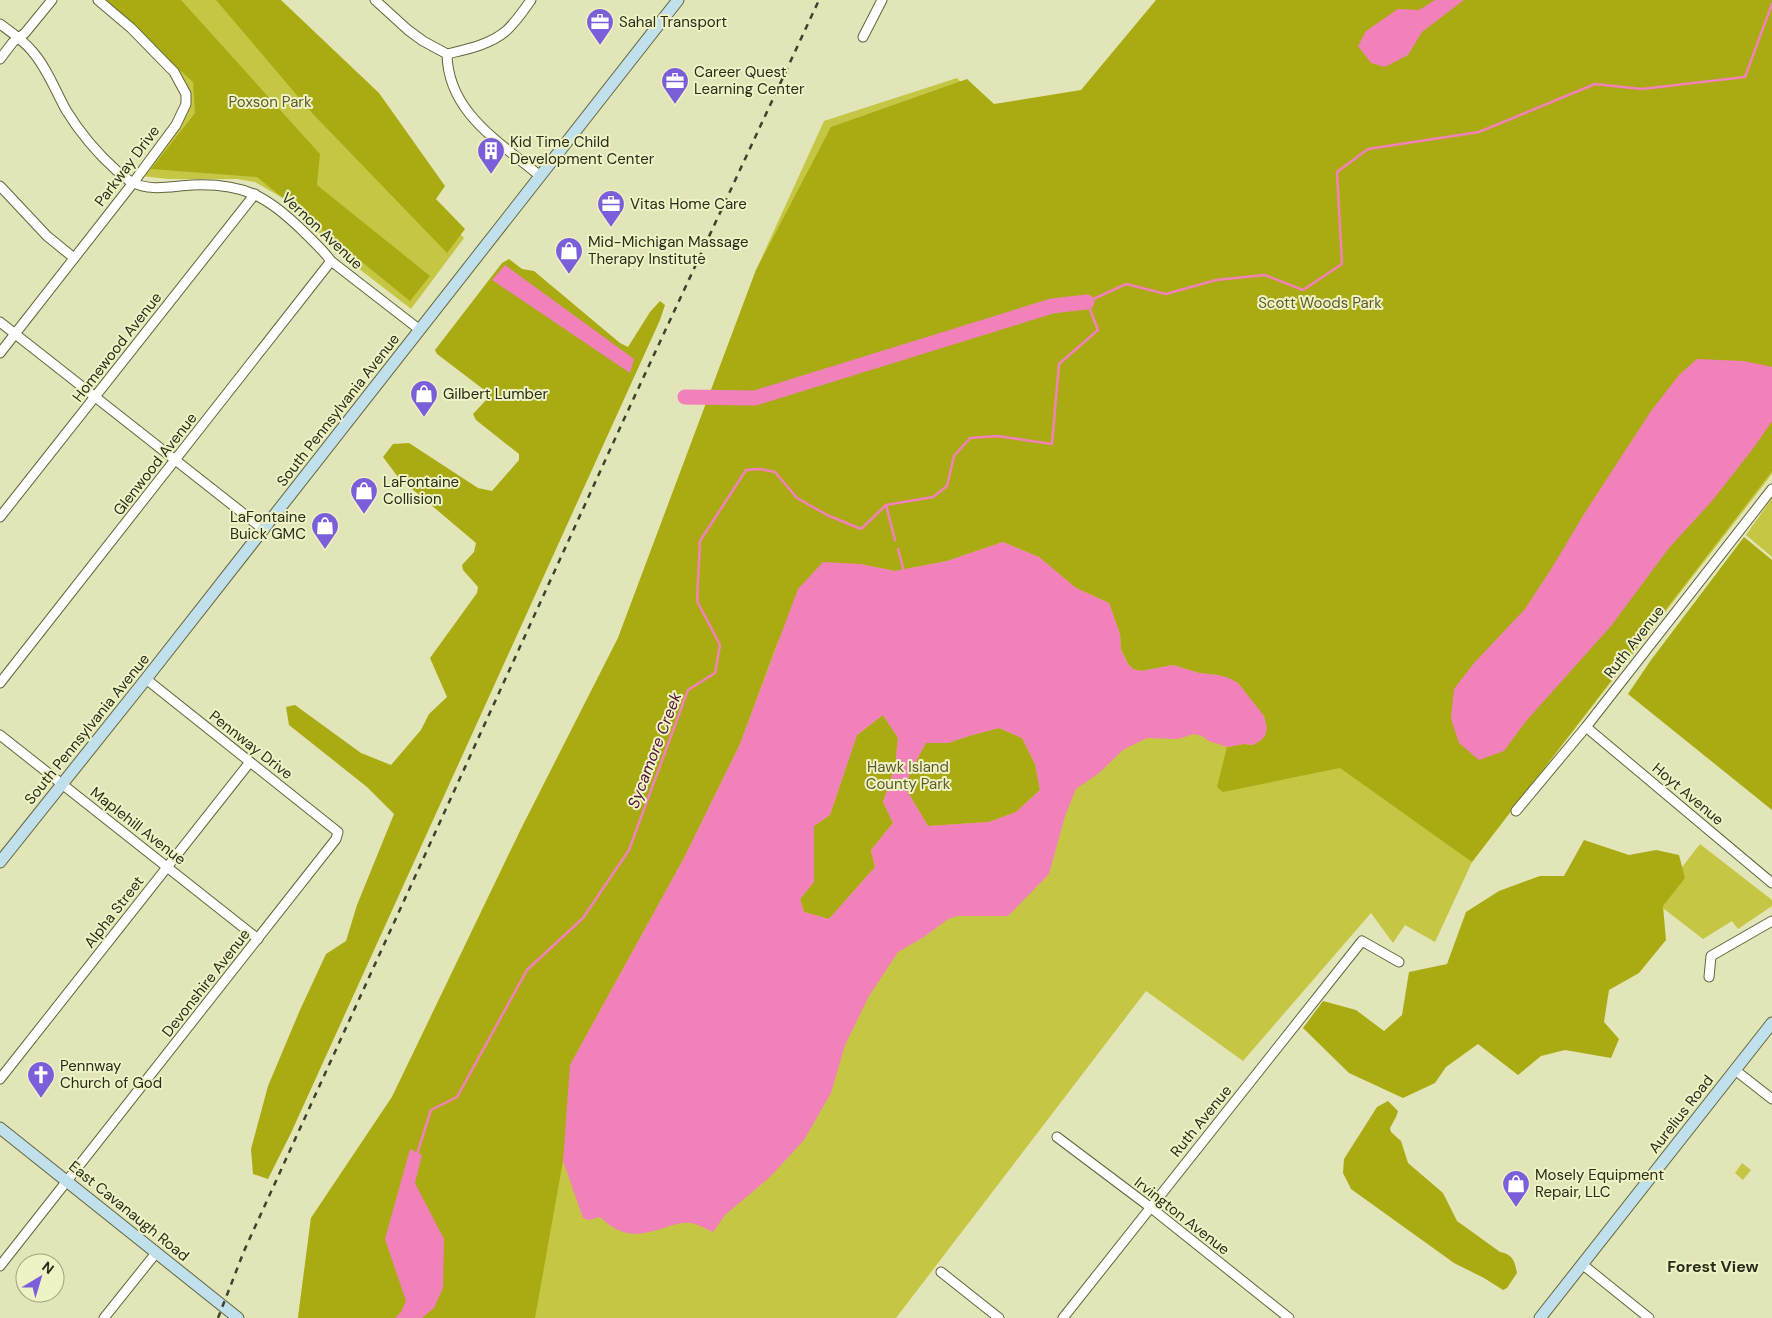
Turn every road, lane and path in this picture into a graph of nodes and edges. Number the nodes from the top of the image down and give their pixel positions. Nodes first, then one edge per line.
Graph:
1 (52, 0) edge
2 (98, 0) edge
3 (376, 0) edge
4 (532, 0) edge
5 (678, 0) edge
6 (882, 0) edge
7 (0, 24) edge
8 (863, 37) dead end
9 (18, 38) junction
10 (447, 54) junction
11 (0, 59) edge
12 (540, 176) junction
13 (133, 183) junction
14 (0, 186) edge
15 (255, 194) junction
16 (74, 258) junction
17 (332, 261) junction
18 (0, 322) edge
19 (420, 330) junction
20 (15, 334) junction
21 (0, 353) edge
22 (95, 397) junction
23 (175, 460) junction
24 (1772, 489) edge
25 (0, 517) edge
26 (263, 529) junction
27 (146, 679) junction
28 (0, 683) edge
29 (1586, 727) junction
30 (0, 735) edge
31 (250, 762) junction
32 (63, 785) junction
33 (1516, 811) dead end
34 (338, 832) joint
35 (0, 862) edge
36 (167, 867) junction
37 (1772, 883) edge
38 (1772, 922) edge
39 (258, 939) junction
40 (1399, 962) dead end
41 (1709, 977) dead end
42 (1772, 1023) edge
43 (1735, 1070) junction
44 (0, 1079) edge
45 (1772, 1099) edge
46 (0, 1128) edge
47 (1058, 1137) dead end
48 (68, 1182) junction
49 (1150, 1207) junction
50 (156, 1253) junction
51 (1582, 1264) junction
52 (0, 1266) edge
53 (941, 1272) dead end
54 (104, 1318) edge
55 (238, 1318) edge
56 (999, 1318) edge
57 (1063, 1318) edge
58 (1289, 1318) edge
59 (1540, 1318) edge
60 (1649, 1318) edge

1 - 9 street
2 - 13 street, Parkway Drive
3 - 10 street
4 - 10 street
5 - 12 main road, South Pennsylvania Avenue
6 - 8 street
7 - 9 street, Vernon Avenue
9 - 11 street
9 - 13 street, Vernon Avenue
10 - 12 street
12 - 19 main road, South Pennsylvania Avenue
13 - 15 street, Vernon Avenue
13 - 16 street, Parkway Drive
14 - 16 street
15 - 17 street, Vernon Avenue
15 - 22 street, Homewood Avenue
16 - 20 street, Parkway Drive
17 - 19 street, Vernon Avenue
17 - 23 street, Glenwood Avenue
18 - 20 street
19 - 26 main road, South Pennsylvania Avenue
20 - 21 street, Parkway Drive
20 - 22 street
22 - 23 street
22 - 25 street, Homewood Avenue
23 - 26 street
23 - 28 street, Glenwood Avenue
24 - 29 street, Ruth Avenue
26 - 27 main road, South Pennsylvania Avenue
27 - 31 street, Pennway Drive
27 - 32 main road, South Pennsylvania Avenue
29 - 33 street, Ruth Avenue
29 - 37 street, Hoyt Avenue
30 - 32 street, Maplehill Avenue
31 - 34 street, Pennway Drive
31 - 36 street, Alpha Street
32 - 35 main road, South Pennsylvania Avenue
32 - 36 street, Maplehill Avenue
34 - 39 street, Devonshire Avenue
36 - 39 street, Maplehill Avenue
36 - 44 street, Alpha Street
38 - 41 street
39 - 48 street, Devonshire Avenue
40 - 49 street, Ruth Avenue
42 - 43 main road, Aurelius Road
43 - 45 street
43 - 51 main road, Aurelius Road
46 - 48 main road, East Cavanaugh Road
47 - 49 street, Irvington Avenue
48 - 50 main road, East Cavanaugh Road
48 - 52 street, Devonshire Avenue
49 - 57 street, Ruth Avenue
49 - 58 street, Irvington Avenue
50 - 54 street
50 - 55 main road, East Cavanaugh Road
51 - 59 main road, Aurelius Road
51 - 60 street
53 - 56 street

